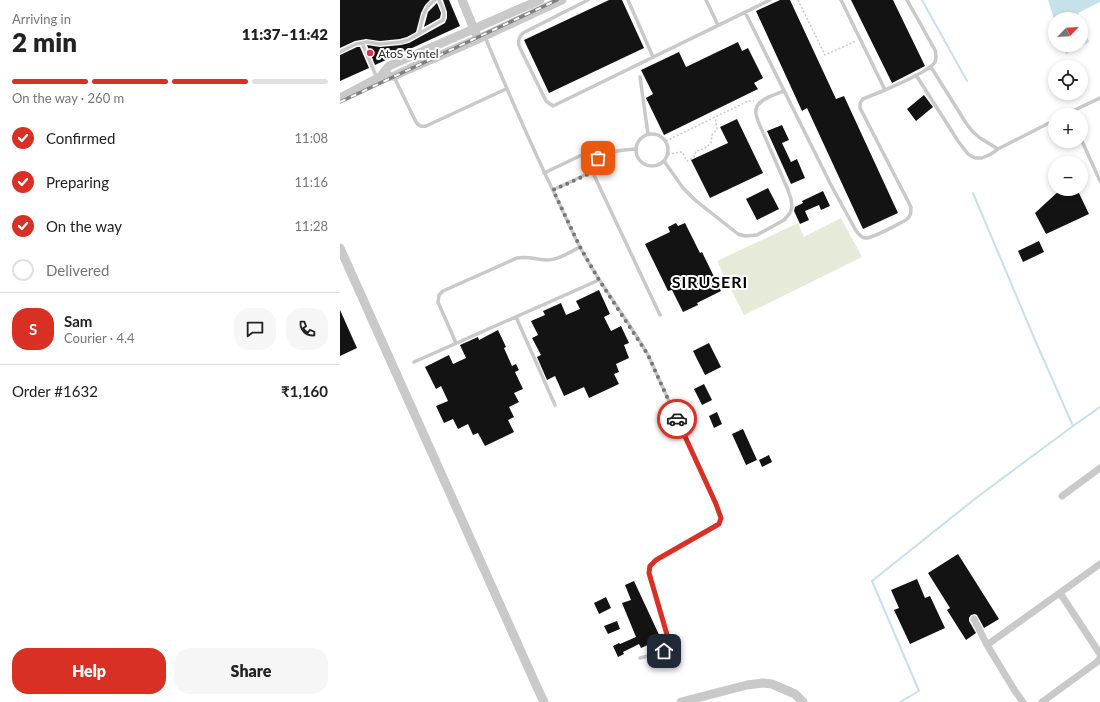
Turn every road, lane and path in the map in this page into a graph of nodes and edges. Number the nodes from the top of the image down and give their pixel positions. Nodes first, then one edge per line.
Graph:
1 (435, 0) edge
2 (439, 0) edge
3 (462, 0) edge
4 (540, 0) edge
5 (562, 0) edge
6 (588, 0) edge
7 (628, 0) edge
8 (706, 0) edge
9 (770, 0) edge
10 (798, 0) edge
11 (841, 0) edge
12 (907, 0) edge
13 (529, 2) edge
14 (745, 12) junction
15 (718, 25) junction
16 (475, 29) junction
17 (418, 34) junction
18 (484, 36) junction
19 (860, 39) junction
20 (362, 43) junction
21 (340, 52) edge
22 (653, 57) junction
23 (932, 67) junction
24 (916, 75) junction
25 (394, 76) junction
26 (379, 77) junction
27 (640, 77) dead end
28 (506, 90) junction
29 (885, 90) junction
30 (784, 91) junction
31 (340, 98) edge
32 (1100, 98) edge
33 (759, 102) junction
34 (1081, 108) edge
35 (715, 117) junction
36 (1048, 124) edge
37 (648, 134) junction
38 (666, 141) junction
39 (1085, 148) edge
40 (636, 149) junction
41 (998, 149) junction
42 (584, 154) junction
43 (668, 154) junction
44 (598, 158) junction
45 (664, 161) junction
46 (593, 172) junction
47 (544, 173) junction
48 (1100, 181) edge
49 (553, 190) junction
50 (580, 247) junction
51 (340, 248) edge
52 (599, 280) junction
53 (660, 315) dead end
54 (516, 317) junction
55 (456, 343) junction
56 (414, 362) dead end
57 (555, 406) dead end
58 (1100, 468) edge
59 (1062, 496) dead end
60 (1100, 564) edge
61 (1060, 593) junction
62 (974, 619) dead end
63 (987, 645) junction
64 (1100, 654) edge
65 (640, 658) dead end
66 (1100, 658) edge
67 (544, 702) edge
68 (680, 702) edge
69 (803, 702) edge
70 (1023, 702) edge
71 (1042, 702) edge

1 - 17 lane
2 - 17 lane
3 - 16 street
4 - 13 street
5 - 18 street
6 - 22 lane
7 - 22 lane
8 - 15 lane
9 - 14 lane
10 - 19 path
11 - 19 lane
12 - 23 lane
13 - 16 street
14 - 15 lane
14 - 30 lane
15 - 22 lane
16 - 18 street
16 - 26 street
17 - 20 lane
18 - 25 street
18 - 28 lane
19 - 29 lane
20 - 21 lane
20 - 26 lane
23 - 24 lane
23 - 41 lane
24 - 29 lane
24 - 41 lane
25 - 26 street
25 - 28 lane
26 - 31 street
27 - 37 lane
28 - 47 lane
29 - 30 lane
30 - 33 lane
32 - 34 lane
33 - 35 path
33 - 45 lane
35 - 38 path
35 - 43 path
36 - 41 lane
37 - 38 lane
37 - 40 lane
38 - 43 lane
39 - 48 lane
40 - 44 lane
40 - 45 lane
42 - 44 lane
42 - 46 lane
42 - 47 lane
43 - 45 lane
44 - 46 lane
46 - 49 lane
46 - 53 lane
47 - 49 lane
49 - 50 lane
50 - 52 lane
50 - 55 lane
51 - 67 street
52 - 54 lane
52 - 65 lane
54 - 55 lane
54 - 57 lane
55 - 56 lane
58 - 59 street
60 - 61 street
61 - 63 street
61 - 64 street
62 - 63 street
63 - 70 street
66 - 71 street
68 - 69 street

